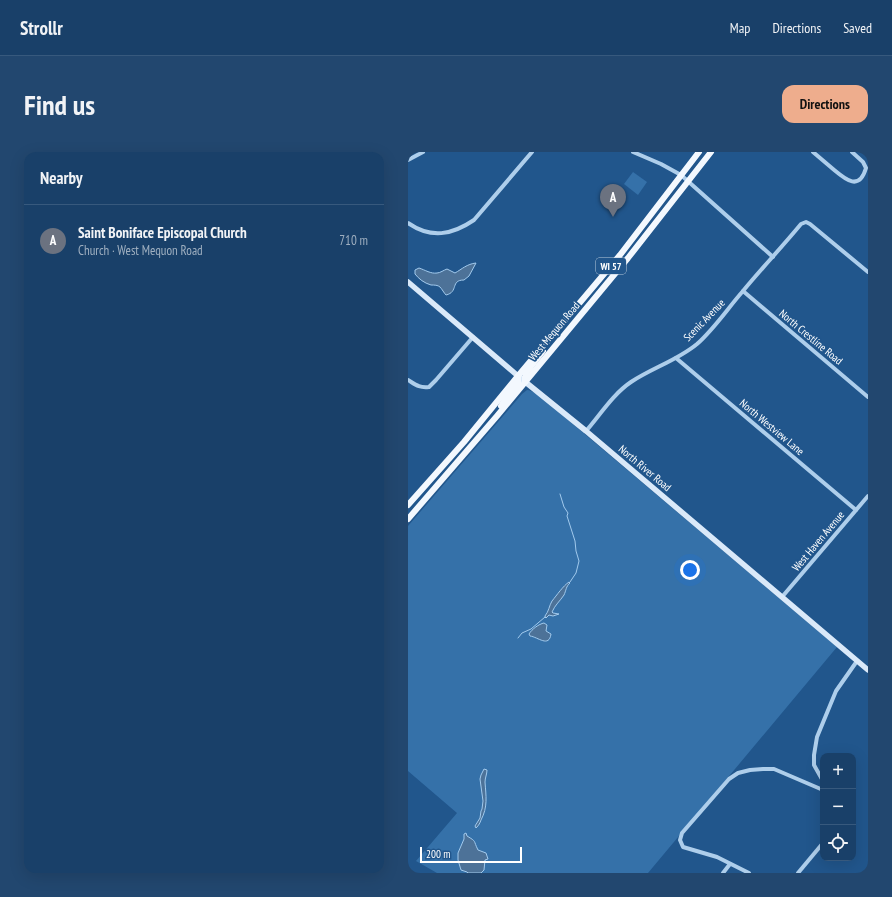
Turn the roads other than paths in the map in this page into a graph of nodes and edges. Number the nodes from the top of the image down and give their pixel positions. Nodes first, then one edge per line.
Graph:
1 (423, 152) edge
2 (532, 152) edge
3 (633, 152) edge
4 (698, 152) edge
5 (711, 152) edge
6 (814, 152) edge
7 (852, 152) edge
8 (408, 160) edge
9 (681, 175) junction
10 (688, 181) junction
11 (408, 223) edge
12 (773, 257) junction
13 (868, 272) edge
14 (408, 282) edge
15 (743, 291) junction
16 (473, 337) junction
17 (549, 339) junction
18 (676, 358) junction
19 (518, 376) junction
20 (408, 380) edge
21 (525, 382) junction
22 (868, 397) edge
23 (498, 416) junction
24 (586, 432) junction
25 (868, 496) edge
26 (408, 504) edge
27 (416, 510) junction
28 (856, 510) junction
29 (408, 519) edge
30 (782, 597) junction
31 (857, 661) junction
32 (868, 670) edge
33 (820, 775) edge
34 (821, 789) edge
35 (820, 847) edge
36 (730, 864) junction
37 (722, 873) edge
38 (749, 873) edge
39 (798, 873) edge

1 - 8 street
2 - 11 street
3 - 9 street
4 - 9 main road, West Mequon Road / WI 57
5 - 10 main road, West Mequon Road / WI 57
6 - 7 street
9 - 10 street
9 - 17 main road, West Mequon Road / WI 57
10 - 12 street
10 - 21 main road, West Mequon Road / WI 57
12 - 13 street, Scenic Avenue
12 - 15 street, Scenic Avenue
14 - 16 street, North River Road
15 - 18 street, Scenic Avenue
15 - 22 street, North Crestline Road
16 - 19 street, North River Road
16 - 20 street
17 - 19 main road, West Mequon Road / WI 57
17 - 21 main road
18 - 24 street, Scenic Avenue
18 - 28 street, North Westview Lane
19 - 21 street, North River Road
19 - 23 main road
19 - 26 main road, West Mequon Road / WI 57
21 - 23 main road, West Mequon Road / WI 57
21 - 24 street, North River Road
23 - 27 main road, West Mequon Road / WI 57
24 - 30 street, North River Road
25 - 28 street, West Haven Avenue
26 - 27 street
27 - 29 main road, West Mequon Road / WI 57
28 - 30 street, West Haven Avenue
30 - 31 street, North River Road
31 - 32 street, North River Road
31 - 33 street
34 - 36 street
35 - 39 street
36 - 37 street
36 - 38 street

